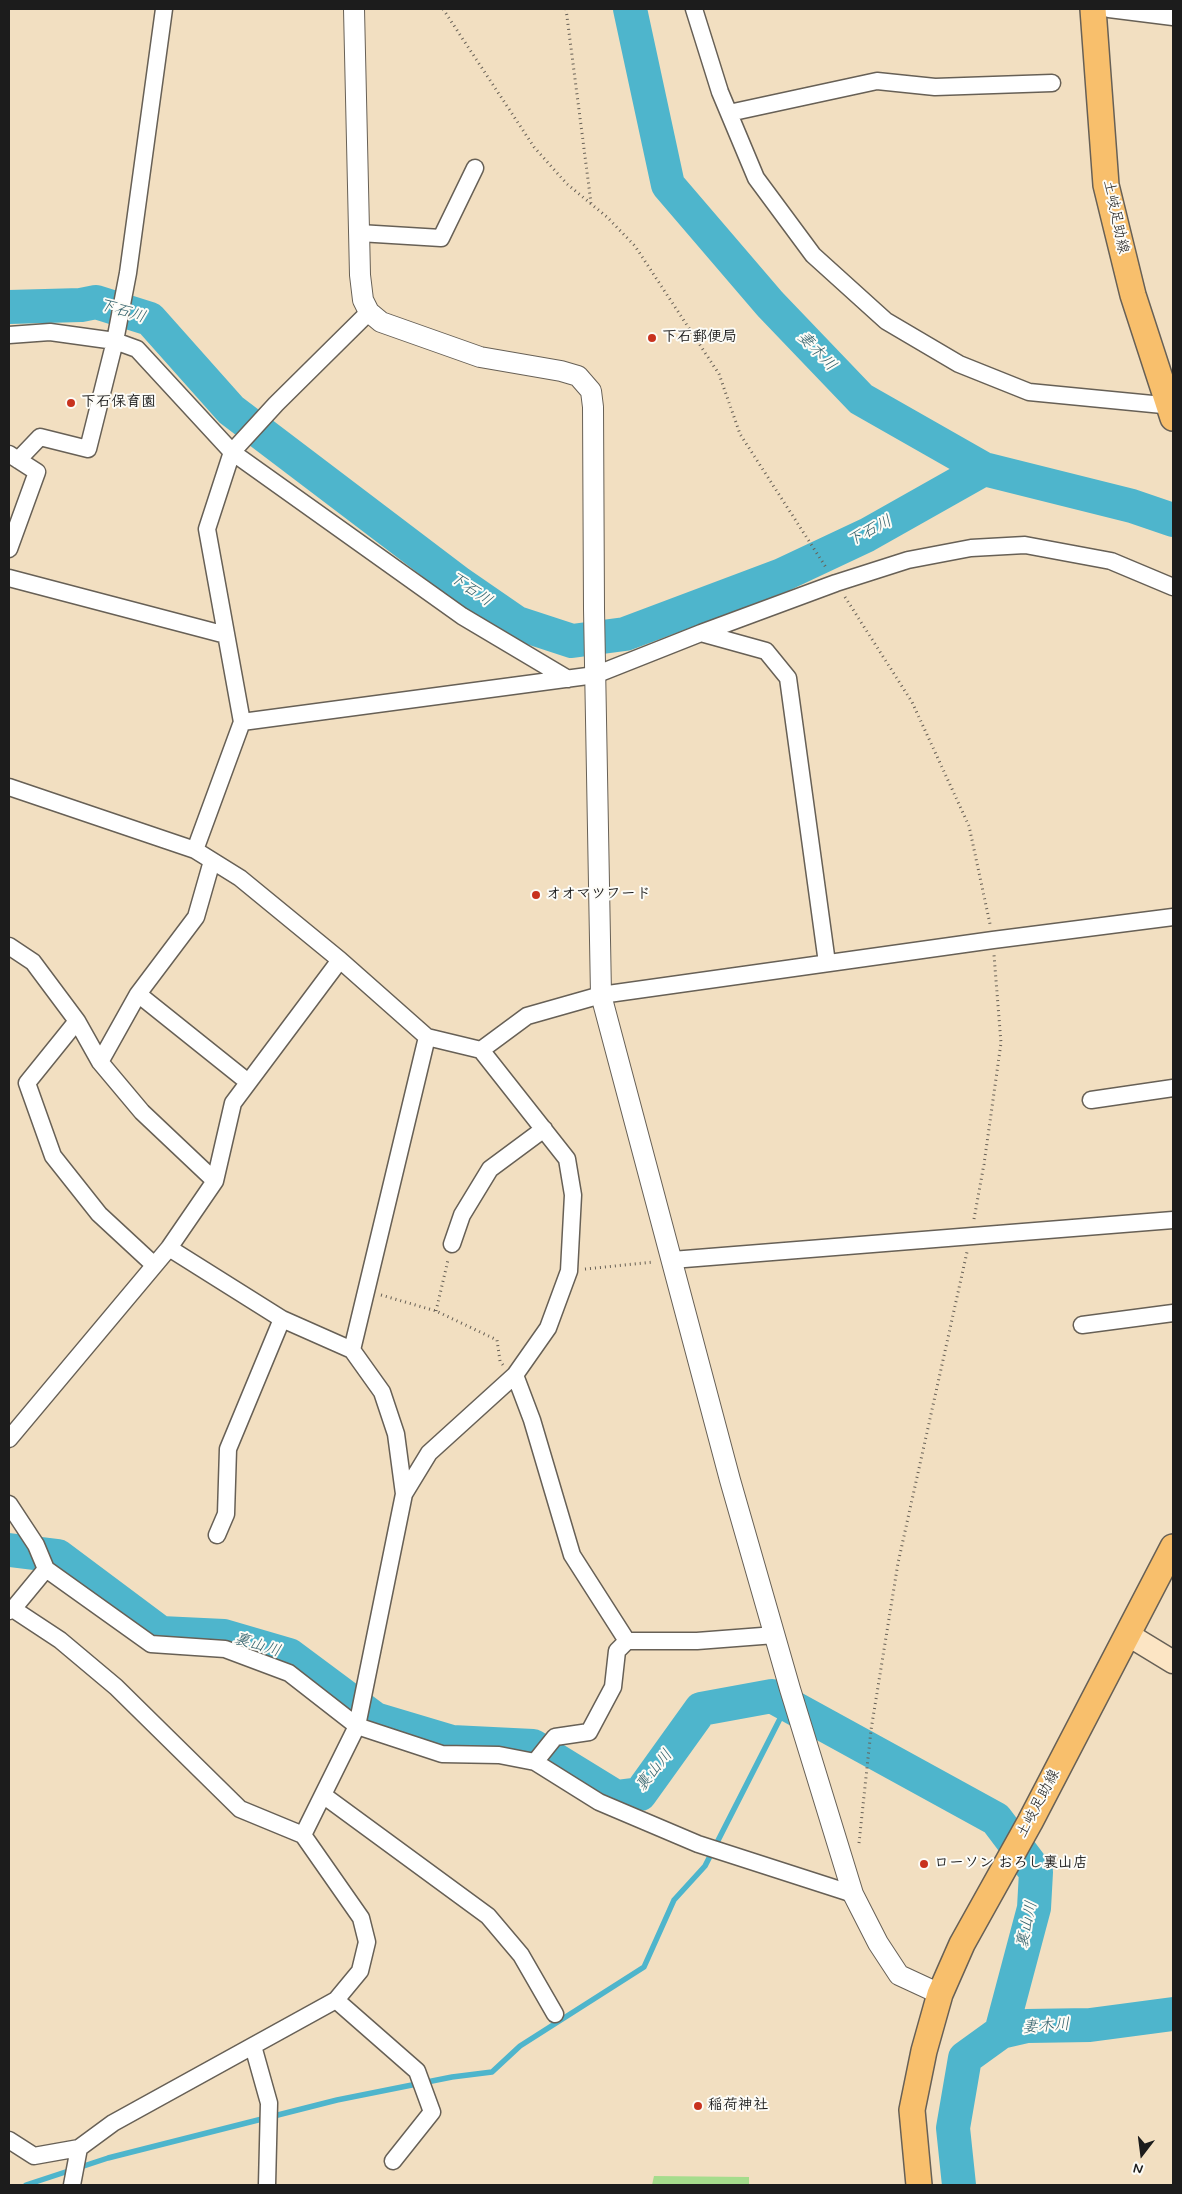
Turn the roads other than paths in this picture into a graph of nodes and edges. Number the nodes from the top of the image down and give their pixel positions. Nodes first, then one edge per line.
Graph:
1 (164, 9) edge
2 (354, 9) edge
3 (694, 9) edge
4 (1093, 9) edge
5 (1118, 9) edge
6 (1173, 17) edge
7 (1052, 83) dead end
8 (729, 113) junction
9 (475, 168) dead end
10 (360, 232) junction
11 (369, 312) junction
12 (9, 335) edge
13 (115, 341) junction
14 (1172, 410) edge
15 (232, 452) junction
16 (13, 457) edge
17 (9, 549) edge
18 (9, 578) edge
19 (1173, 587) edge
20 (701, 633) junction
21 (226, 635) junction
22 (595, 675) junction
23 (568, 679) junction
24 (242, 722) junction
25 (10, 792) edge
26 (195, 850) junction
27 (212, 861) junction
28 (1173, 917) edge
29 (9, 946) edge
30 (340, 960) junction
31 (827, 963) junction
32 (138, 994) junction
33 (601, 995) junction
34 (77, 1022) junction
35 (427, 1036) junction
36 (482, 1050) junction
37 (100, 1062) junction
38 (248, 1082) junction
39 (1173, 1088) edge
40 (1091, 1100) dead end
41 (544, 1129) junction
42 (215, 1182) junction
43 (1173, 1220) edge
44 (452, 1244) road end
45 (169, 1248) junction
46 (672, 1260) junction
47 (153, 1264) junction
48 (1173, 1313) edge
49 (282, 1319) junction
50 (1082, 1325) dead end
51 (352, 1350) junction
52 (515, 1376) junction
53 (9, 1439) edge
54 (404, 1494) junction
55 (9, 1504) edge
56 (217, 1535) dead end
57 (1173, 1547) edge
58 (46, 1570) junction
59 (11, 1610) edge
60 (1127, 1634) junction
61 (775, 1635) junction
62 (626, 1641) junction
63 (1173, 1662) edge
64 (357, 1726) junction
65 (535, 1762) junction
66 (323, 1795) junction
67 (303, 1836) junction
68 (853, 1894) junction
69 (940, 1994) junction
70 (336, 2000) junction
71 (555, 2014) dead end
72 (253, 2046) junction
73 (9, 2140) edge
74 (79, 2148) junction
75 (393, 2161) dead end
76 (72, 2185) edge
77 (267, 2185) edge
78 (919, 2185) edge

1 - 13 street
2 - 10 street
3 - 8 street
4 - 14 main road, 土岐足助線
5 - 6 street
7 - 8 street
8 - 14 street
9 - 10 street
10 - 11 street
11 - 15 street
11 - 22 street
12 - 13 street
13 - 15 street
13 - 16 street
15 - 21 street
15 - 23 street
16 - 17 street
18 - 21 street
19 - 20 street
20 - 22 street
20 - 31 street
21 - 24 street
22 - 23 street
22 - 33 street
23 - 24 street
24 - 26 street
25 - 26 street
26 - 27 street
27 - 30 street
27 - 32 street
28 - 31 street
29 - 34 street
30 - 35 street
30 - 38 street
31 - 33 street
32 - 37 street
32 - 38 street
33 - 36 street
33 - 46 street
34 - 37 street
34 - 47 street
35 - 36 street
35 - 51 street
36 - 41 street
37 - 42 street
38 - 42 street
39 - 40 street
41 - 44 street
41 - 52 street
42 - 45 street
43 - 46 street
45 - 47 street
45 - 49 street
46 - 61 street
47 - 53 street
48 - 50 street
49 - 51 street
49 - 56 street
51 - 54 street
52 - 54 street
52 - 62 street
54 - 64 street
55 - 58 street
57 - 60 main road, 土岐足助線
58 - 59 street
58 - 64 street
59 - 67 street
60 - 63 main road
60 - 69 main road, 土岐足助線
61 - 62 street
61 - 68 street
62 - 65 street
64 - 65 street
64 - 66 street
65 - 68 street
66 - 67 street
66 - 71 street
67 - 70 street
68 - 69 street
69 - 78 main road, 土岐足助線
70 - 72 street
70 - 75 street
72 - 74 street
72 - 77 street
73 - 74 street
74 - 76 street

